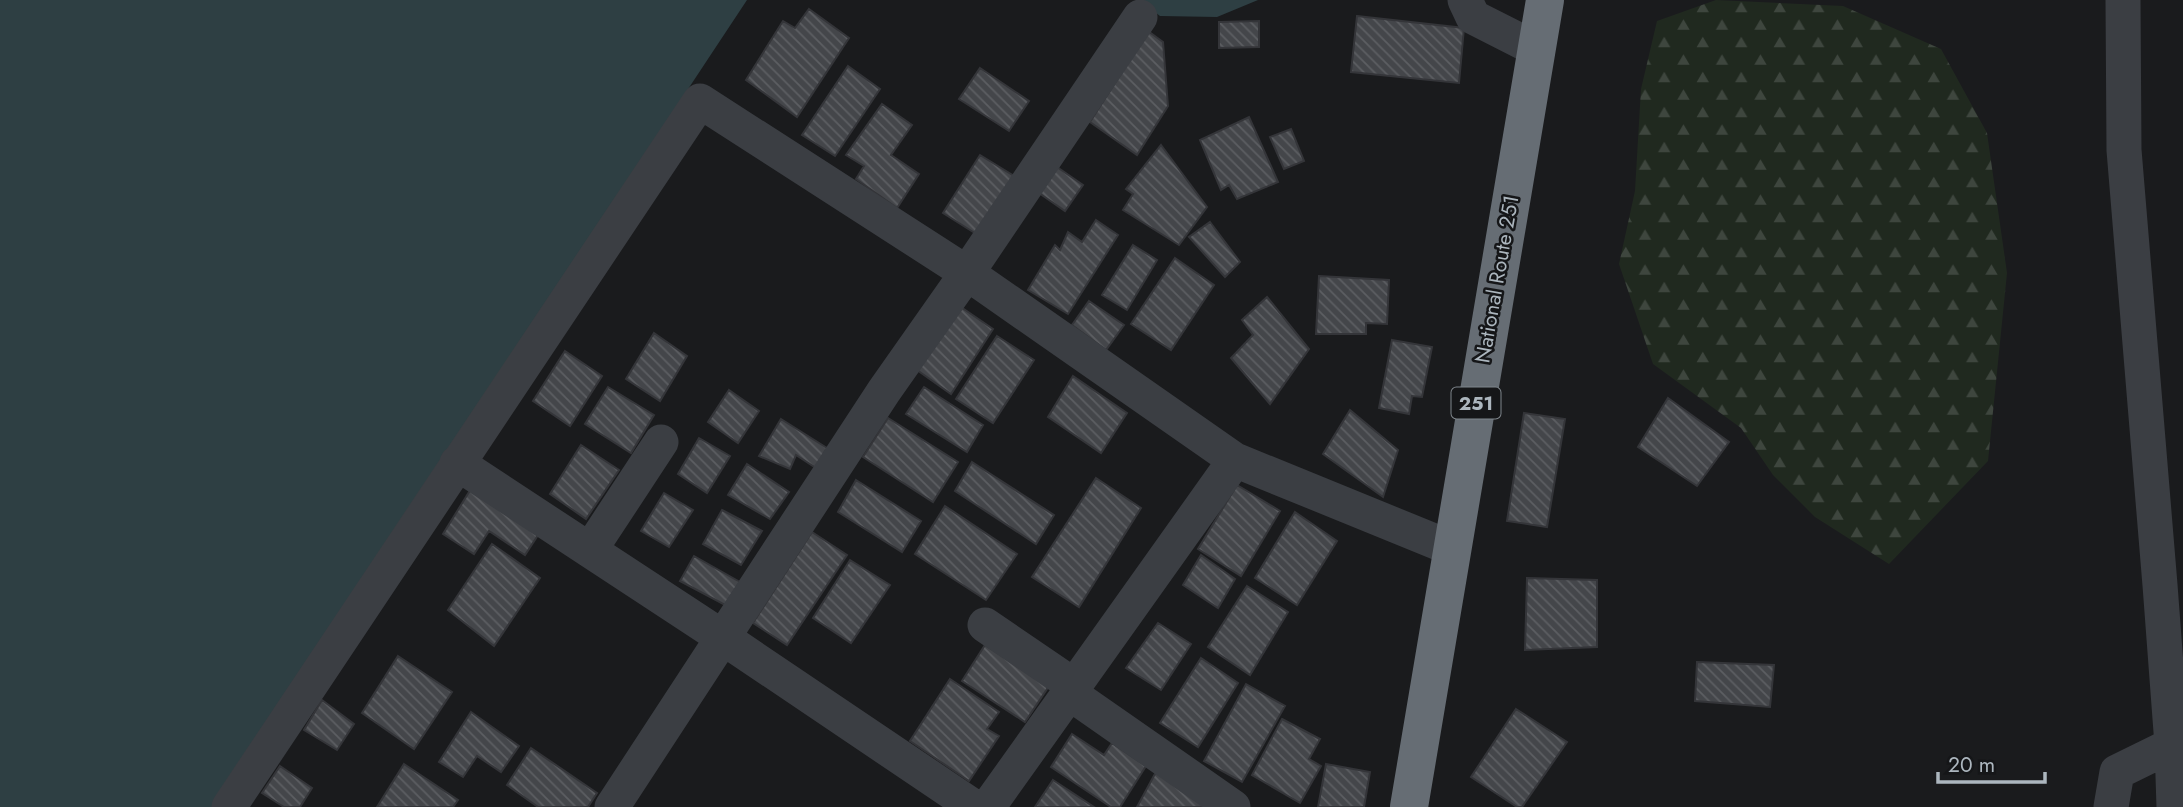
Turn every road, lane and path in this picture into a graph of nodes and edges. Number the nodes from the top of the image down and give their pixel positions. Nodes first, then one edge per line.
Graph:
1 (1465, 0) edge
2 (1545, 0) edge
3 (2123, 0) edge
4 (1140, 17) dead end
5 (1536, 49) junction
6 (967, 273) junction
7 (661, 442) dead end
8 (1235, 460) junction
9 (457, 463) junction
10 (1451, 548) junction
11 (590, 550) junction
12 (985, 625) dead end
13 (722, 637) junction
14 (1070, 688) junction
15 (2172, 745) junction
16 (229, 807) edge
17 (612, 807) edge
18 (974, 807) edge
19 (988, 807) edge
20 (1233, 807) edge
21 (1409, 807) edge
22 (2111, 807) edge
23 (2174, 807) edge

1 - 5 street
2 - 5 highway, National Route 251 / 251
3 - 15 street
4 - 6 street
5 - 10 highway, National Route 251 / 251
6 - 8 street
6 - 9 street
6 - 13 street
7 - 11 street
8 - 10 street
8 - 14 street
9 - 11 street
9 - 16 street
10 - 21 highway, National Route 251 / 251
11 - 13 street
12 - 14 street
13 - 17 street
13 - 18 street
14 - 19 street
14 - 20 street
15 - 22 street
15 - 23 street

